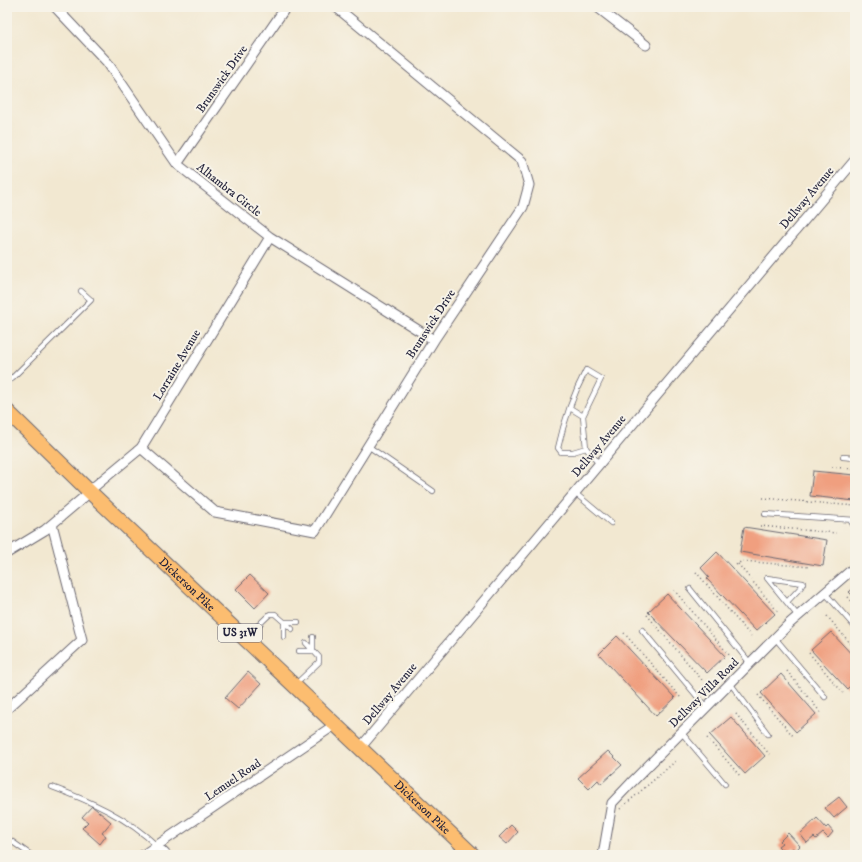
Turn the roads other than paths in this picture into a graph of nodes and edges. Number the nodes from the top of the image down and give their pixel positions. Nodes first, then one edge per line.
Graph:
1 (55, 7) edge
2 (286, 7) edge
3 (336, 7) edge
4 (597, 7) edge
5 (646, 45) dead end
6 (855, 160) edge
7 (177, 164) junction
8 (270, 237) junction
9 (81, 291) dead end
10 (434, 340) junction
11 (7, 374) edge
12 (12, 379) junction
13 (7, 383) edge
14 (570, 408) junction
15 (583, 416) junction
16 (10, 420) edge
17 (368, 446) junction
18 (141, 448) junction
19 (586, 448) junction
20 (843, 458) dead end
21 (855, 458) edge
22 (599, 464) junction
23 (433, 491) dead end
24 (89, 492) junction
25 (575, 493) junction
26 (765, 514) dead end
27 (852, 520) edge
28 (611, 523) dead end
29 (52, 524) junction
30 (855, 527) edge
31 (7, 553) edge
32 (855, 568) edge
33 (690, 589) dead end
34 (825, 593) junction
35 (787, 602) junction
36 (798, 616) junction
37 (284, 622) junction
38 (298, 622) dead end
39 (855, 627) edge
40 (292, 629) dead end
41 (642, 630) dead end
42 (284, 637) dead end
43 (313, 637) dead end
44 (245, 638) junction
45 (775, 638) junction
46 (306, 643) dead end
47 (299, 651) dead end
48 (313, 651) junction
49 (750, 663) junction
50 (730, 683) junction
51 (295, 685) junction
52 (825, 697) dead end
53 (706, 707) junction
54 (7, 709) edge
55 (336, 724) junction
56 (681, 732) junction
57 (768, 734) dead end
58 (361, 747) junction
59 (725, 784) dead end
60 (52, 787) dead end
61 (7, 838) edge
62 (156, 846) junction
63 (31, 855) edge
64 (143, 855) edge
65 (166, 855) edge
66 (473, 855) edge
67 (603, 855) edge

1 - 7 street, Alhambra Circle
2 - 7 street, Brunswick Drive
3 - 10 street, Brunswick Drive
4 - 5 street
6 - 22 street, Dellway Avenue
7 - 8 street, Alhambra Circle
8 - 10 street, Alhambra Circle
8 - 18 street, Lorraine Avenue
9 - 12 lane
10 - 17 street, Brunswick Drive
11 - 12 lane
12 - 13 lane
14 - 15 lane
14 - 15 lane
14 - 19 lane
15 - 19 lane
16 - 24 main road, Dickerson Pike / US 31W
17 - 18 street, Brunswick Drive
17 - 23 lane
18 - 24 street, Lorraine Avenue
19 - 22 lane
20 - 21 lane
22 - 25 street, Dellway Avenue
24 - 29 street, Lorraine Avenue
24 - 44 main road, Dickerson Pike / US 31W
25 - 28 lane
25 - 58 street, Dellway Avenue
26 - 27 lane
27 - 30 lane
29 - 31 street, Lorraine Avenue
29 - 54 street
32 - 34 street, Dellway Villa Road
33 - 49 lane
34 - 36 street, Dellway Villa Road
34 - 39 lane
35 - 35 lane
35 - 36 lane
36 - 45 street, Dellway Villa Road
37 - 38 lane
37 - 40 lane
37 - 42 lane
37 - 44 lane
41 - 53 lane
43 - 48 lane
44 - 51 main road, Dickerson Pike / US 31W
45 - 49 street, Dellway Villa Road
45 - 52 lane
46 - 48 lane
47 - 48 lane
48 - 51 lane
49 - 50 street, Dellway Villa Road
50 - 53 street, Dellway Villa Road
50 - 57 lane
51 - 55 main road, Dickerson Pike / US 31W
53 - 56 street, Dellway Villa Road
55 - 58 main road, Dickerson Pike / US 31W
55 - 62 street, Lemuel Road
56 - 59 lane
56 - 67 street, Dellway Villa Road
58 - 66 main road, Dickerson Pike / US 31W
60 - 62 lane
61 - 63 lane
62 - 64 street, Lemuel Road
62 - 65 street

